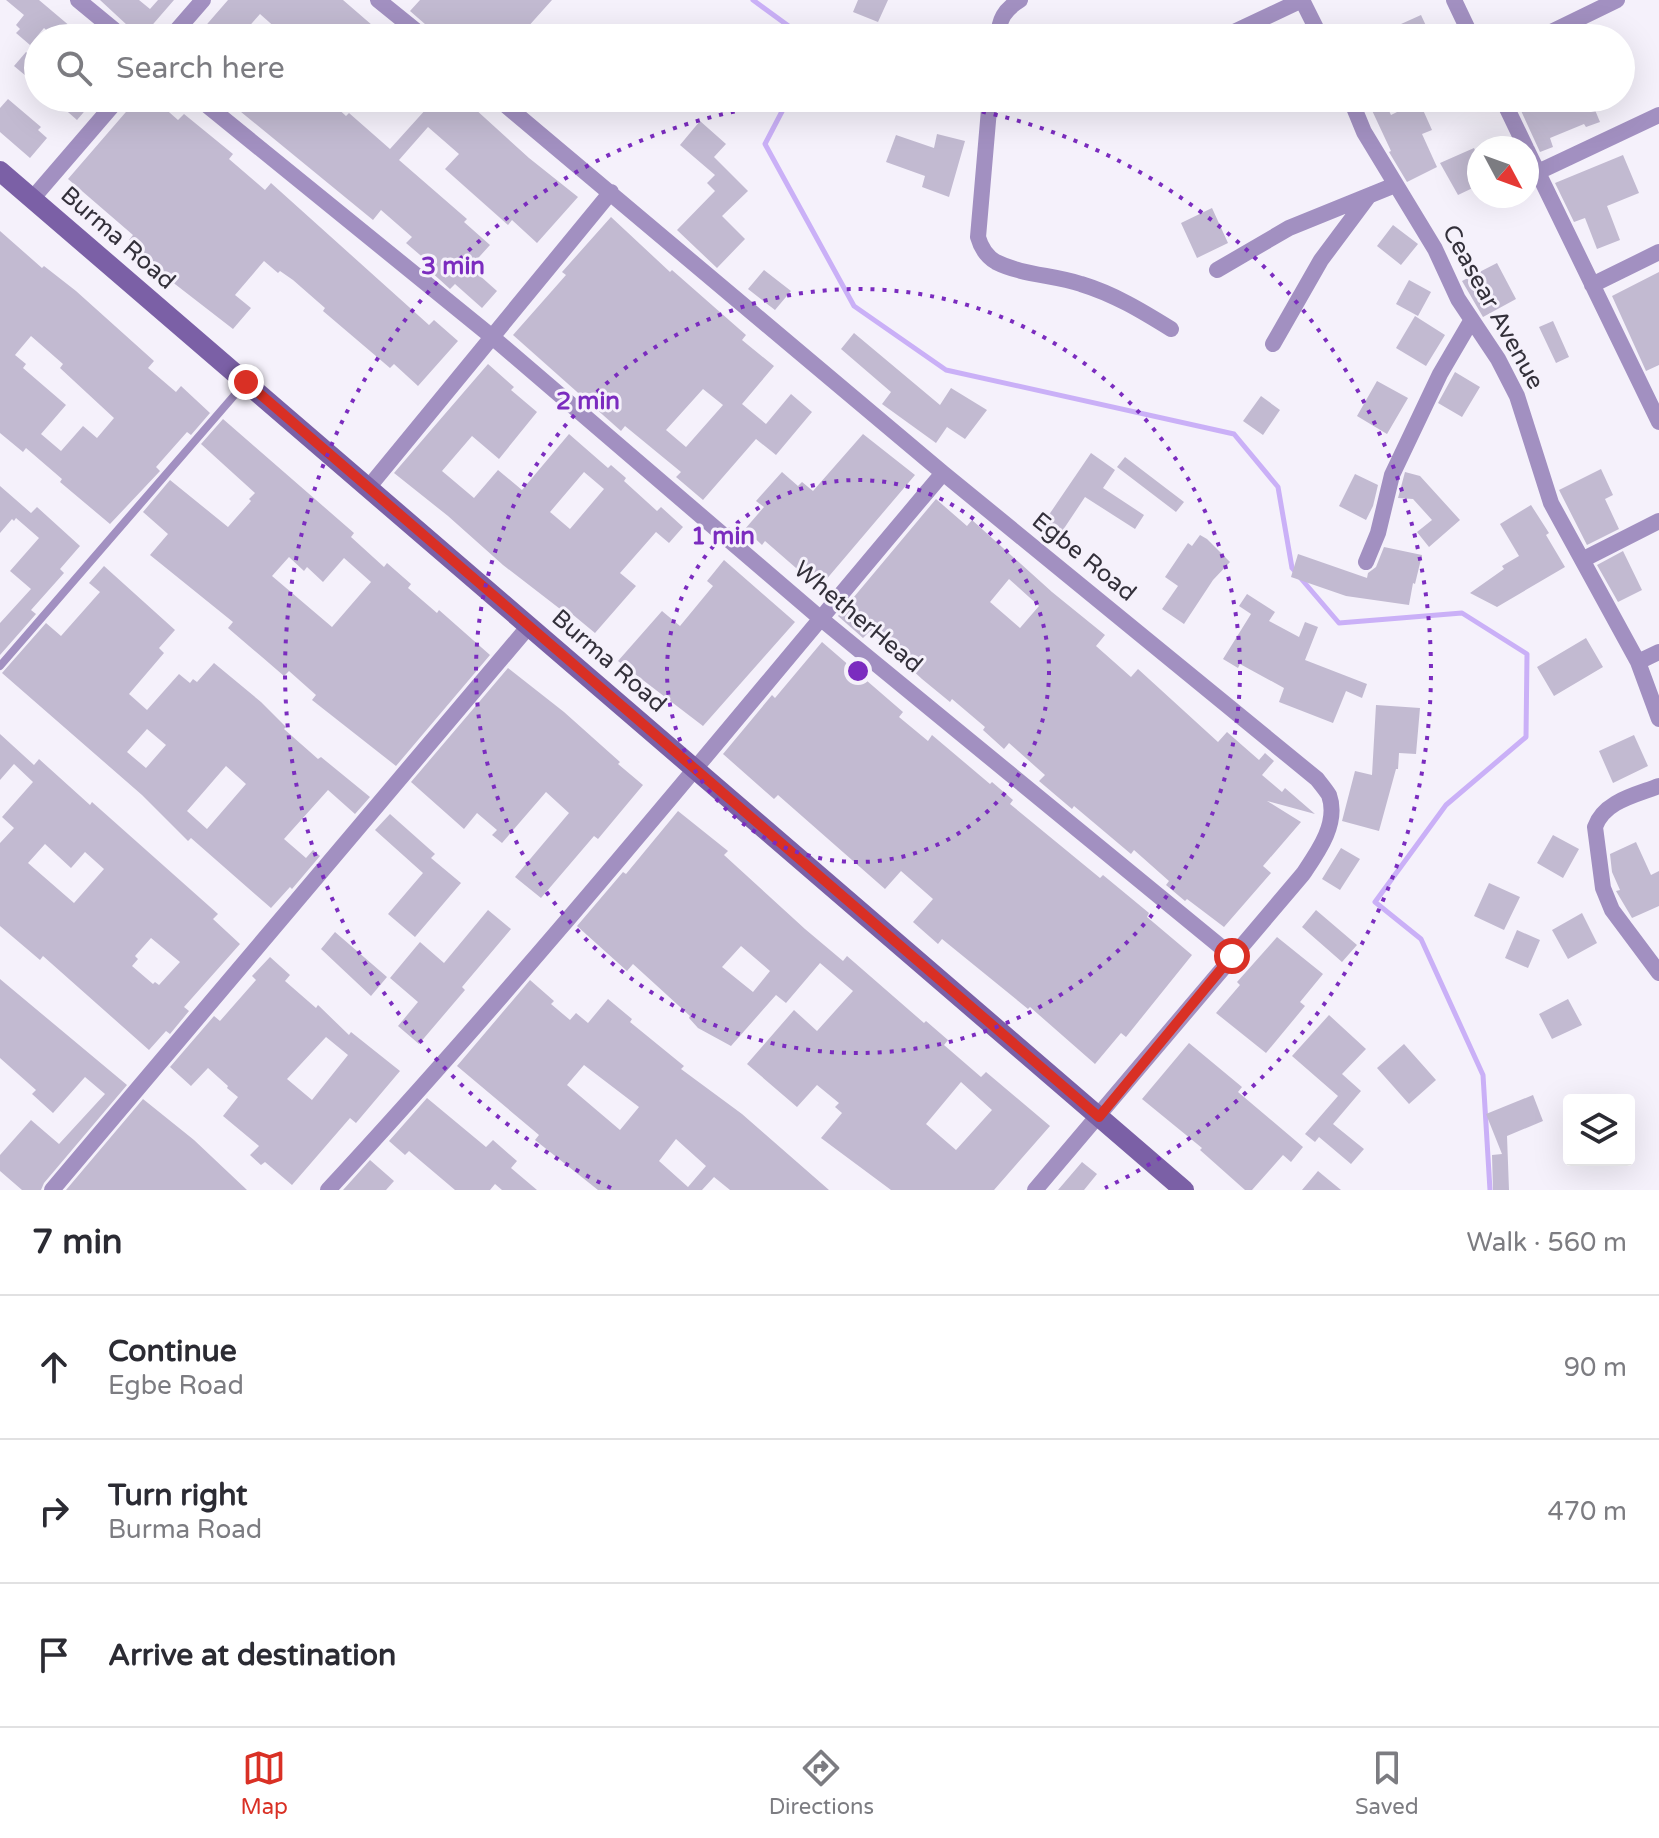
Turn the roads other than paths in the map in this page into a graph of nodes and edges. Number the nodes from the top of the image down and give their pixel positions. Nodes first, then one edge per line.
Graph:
1 (78, 0) edge
2 (203, 0) edge
3 (378, 0) edge
4 (1020, 0) edge
5 (1454, 0) edge
6 (1617, 0) edge
7 (1296, 1) edge
8 (107, 24) edge
9 (182, 24) edge
10 (408, 24) edge
11 (999, 24) edge
12 (1250, 24) edge
13 (1312, 24) edge
14 (1465, 24) edge
15 (1568, 24) edge
16 (107, 112) edge
17 (215, 112) edge
18 (514, 112) edge
19 (989, 112) edge
20 (1356, 112) edge
21 (1509, 112) edge
22 (1659, 115) edge
23 (1520, 136) edge
24 (0, 171) edge
25 (1539, 172) edge
26 (1539, 174) edge
27 (1395, 185) junction
28 (611, 192) junction
29 (1369, 196) junction
30 (32, 199) junction
31 (1659, 252) edge
32 (1217, 270) dead end
33 (1592, 285) junction
34 (1471, 321) junction
35 (1171, 329) dead end
36 (491, 336) junction
37 (1273, 344) dead end
38 (246, 382) junction
39 (1651, 387) edge
40 (1659, 422) edge
41 (943, 473) junction
42 (368, 488) junction
43 (1659, 521) edge
44 (1584, 559) junction
45 (1366, 562) dead end
46 (820, 618) junction
47 (529, 626) junction
48 (1659, 652) edge
49 (1638, 662) junction
50 (0, 666) edge
51 (1659, 719) edge
52 (695, 770) junction
53 (1659, 786) edge
54 (1232, 956) junction
55 (1659, 973) edge
56 (1099, 1117) junction
57 (52, 1190) edge
58 (328, 1190) edge
59 (1035, 1190) edge
60 (1184, 1190) edge

1 - 8 street
2 - 9 street
3 - 10 street
4 - 11 street
5 - 14 street
6 - 15 street
7 - 12 street
7 - 13 street
16 - 30 street
17 - 36 street, WhetherHead
18 - 28 street, Egbe Road
19 - 35 street
20 - 27 street, Ceasear Avenue
21 - 23 street
22 - 25 street
24 - 30 street, Burma Road
26 - 33 street
27 - 29 street
27 - 34 street, Ceasear Avenue
28 - 36 street
28 - 41 street, Egbe Road
29 - 32 street
29 - 37 street
30 - 38 street, Burma Road
31 - 33 street
33 - 39 street
34 - 44 street, Ceasear Avenue
34 - 45 street
36 - 42 street
36 - 46 street, WhetherHead
38 - 42 street, Burma Road
38 - 50 lane
39 - 40 street
41 - 46 street
41 - 54 street, Egbe Road
42 - 47 street, Burma Road
43 - 44 street
44 - 49 street, Ceasear Avenue
46 - 52 street
46 - 54 street, WhetherHead
47 - 52 street, Burma Road
47 - 57 street
48 - 49 street
49 - 51 street, Ceasear Avenue
52 - 56 street, Burma Road
52 - 58 street
53 - 55 street
54 - 56 street, Egbe Road
56 - 59 street, Egbe Road
56 - 60 street, Burma Road

